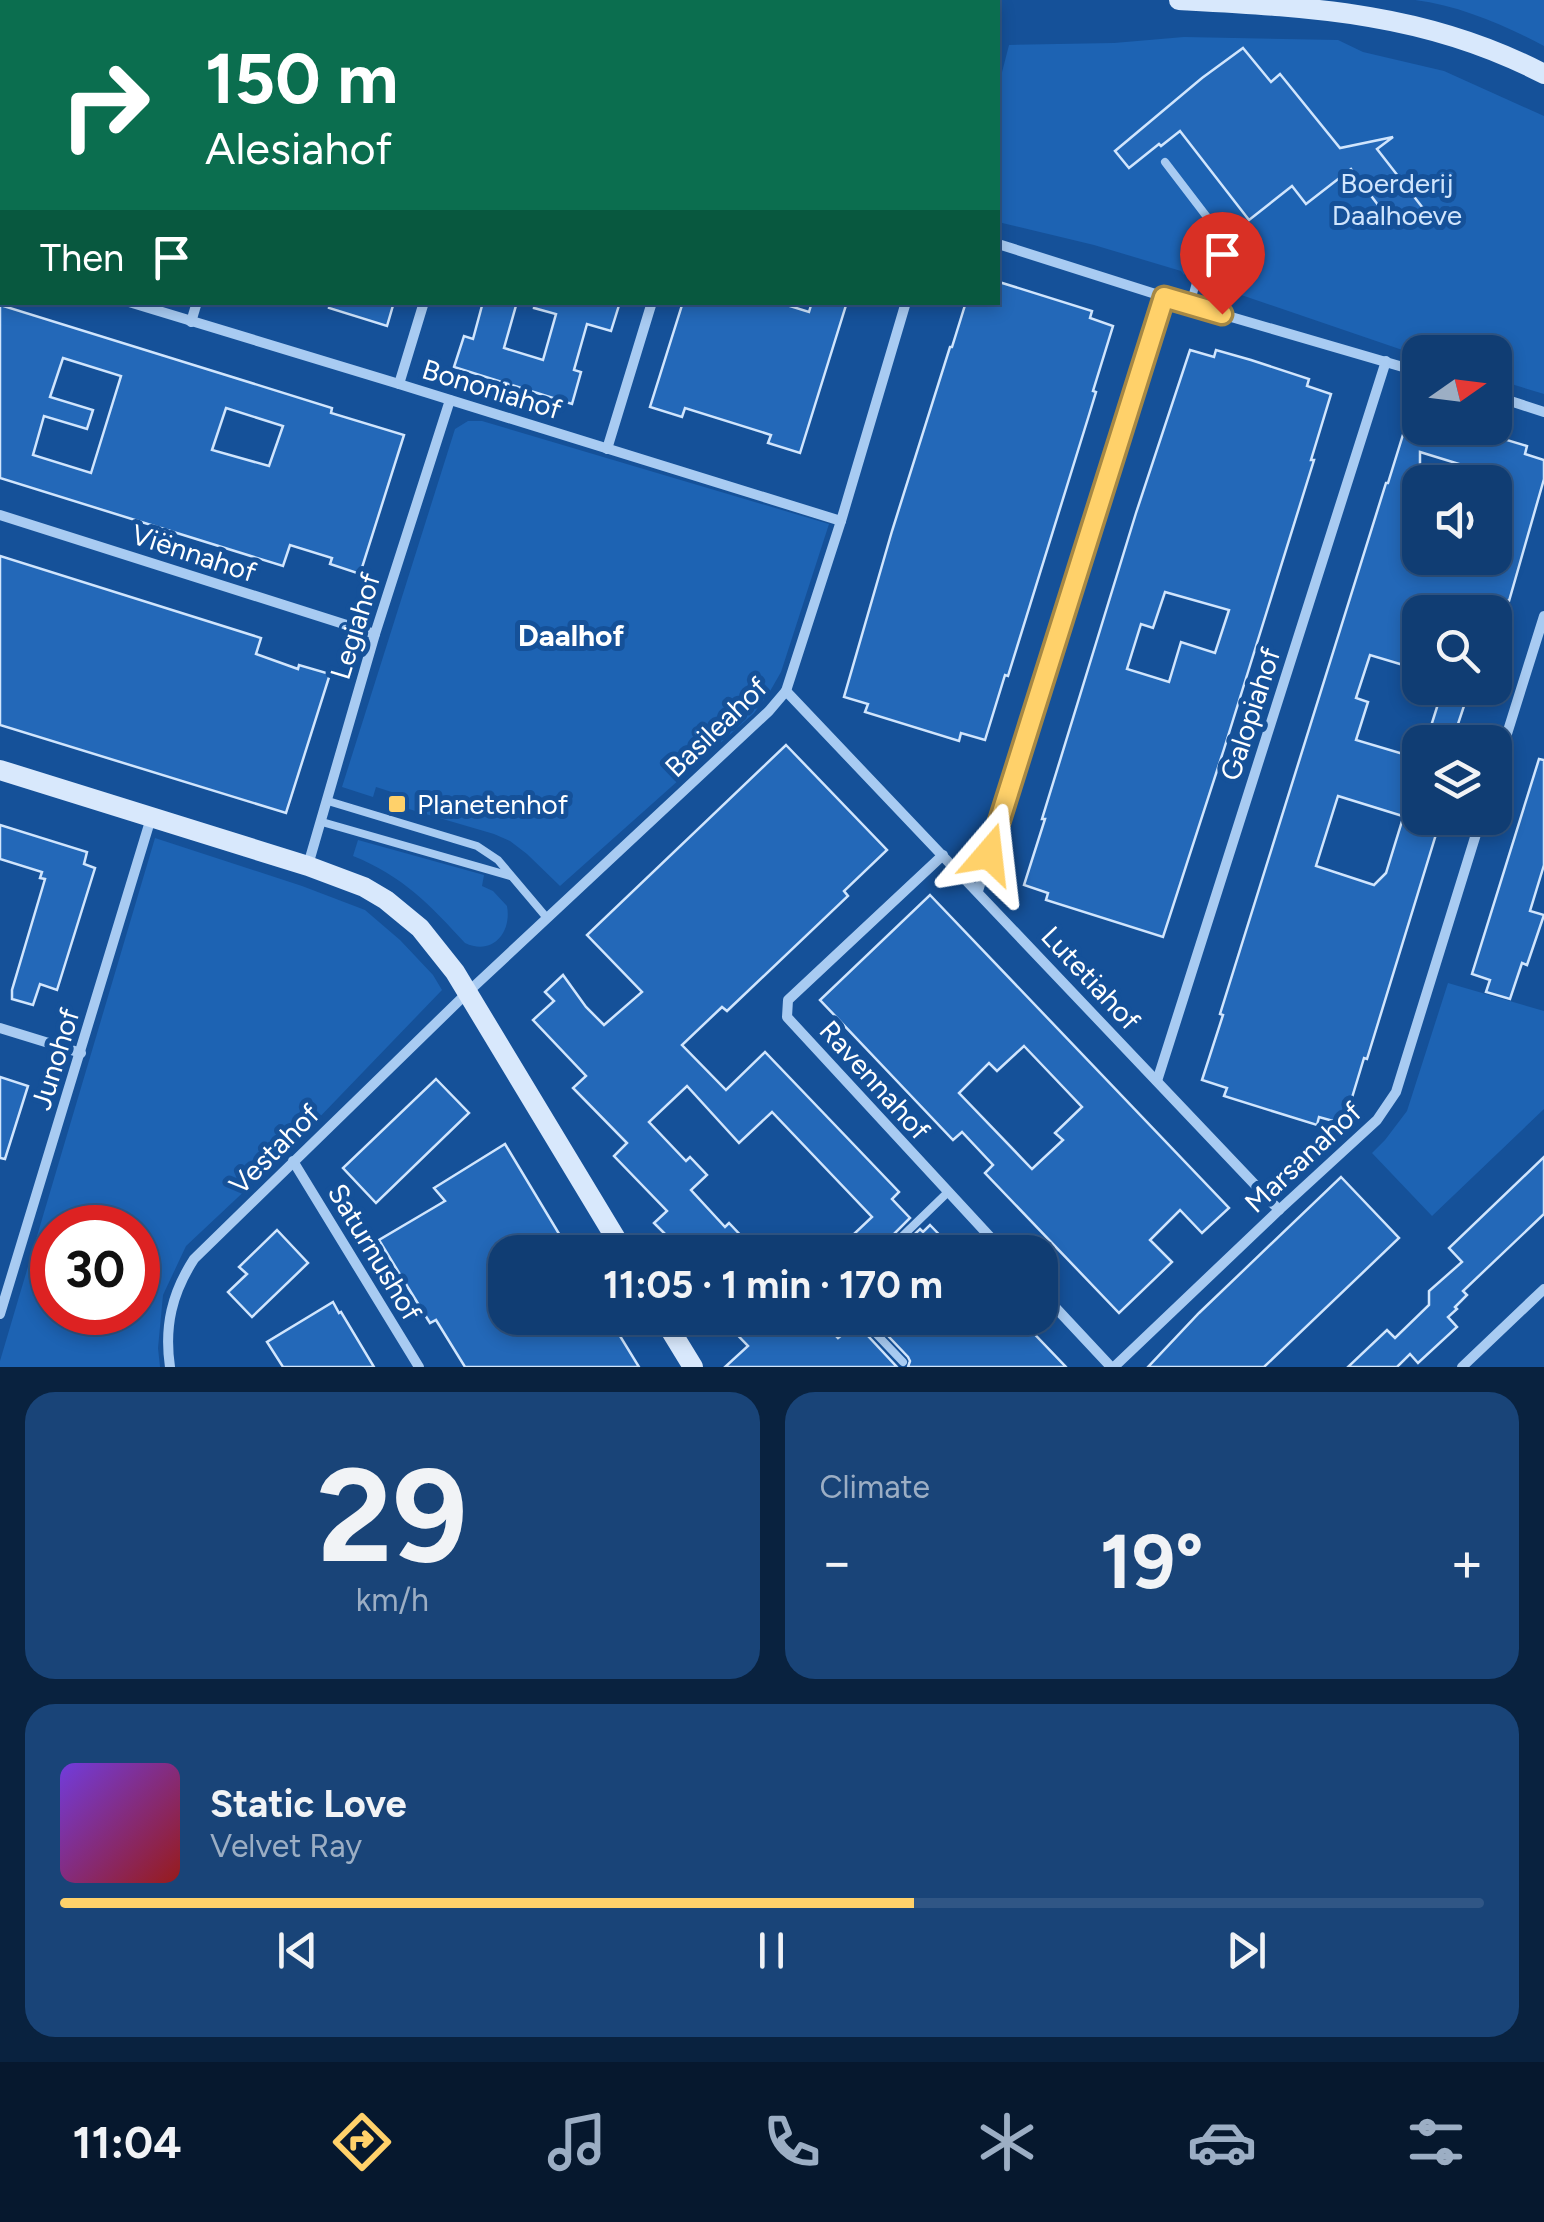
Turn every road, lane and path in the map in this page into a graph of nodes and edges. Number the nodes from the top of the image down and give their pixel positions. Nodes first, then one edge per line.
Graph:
1 (1179, 0) edge
2 (1544, 74) edge
3 (1166, 162) dead end
4 (1000, 245) edge
5 (1164, 297) junction
6 (138, 305) edge
7 (195, 305) edge
8 (423, 305) edge
9 (651, 305) edge
10 (905, 305) edge
11 (1190, 305) junction
12 (190, 322) junction
13 (1386, 360) junction
14 (1402, 366) edge
15 (399, 384) junction
16 (450, 400) junction
17 (1512, 402) edge
18 (1544, 412) edge
19 (607, 449) junction
20 (0, 515) edge
21 (841, 522) junction
22 (1544, 616) edge
23 (375, 634) junction
24 (786, 691) junction
25 (1510, 725) edge
26 (0, 770) edge
27 (328, 800) junction
28 (151, 817) junction
29 (322, 822) junction
30 (1475, 835) edge
31 (943, 855) junction
32 (308, 866) junction
33 (513, 876) junction
34 (978, 891) junction
35 (547, 918) junction
36 (468, 992) junction
37 (0, 1028) edge
38 (80, 1053) junction
39 (1157, 1081) junction
40 (293, 1161) junction
41 (947, 1193) junction
42 (1279, 1210) junction
43 (614, 1235) edge
44 (904, 1235) edge
45 (988, 1235) edge
46 (0, 1260) edge
47 (15, 1265) junction
48 (1544, 1288) edge
49 (1058, 1310) edge
50 (0, 1314) edge
51 (673, 1335) edge
52 (877, 1335) edge
53 (903, 1362) dead end
54 (170, 1367) edge
55 (419, 1367) edge
56 (692, 1367) edge
57 (1113, 1367) edge
58 (1462, 1367) edge

1 - 2 street
3 - 11 lane
4 - 5 street
5 - 11 street
5 - 34 street
6 - 12 street, Bononiahof
7 - 12 street
8 - 15 street
9 - 19 street
10 - 21 street, Basileahof
11 - 13 street
12 - 15 street, Bononiahof
13 - 14 street
13 - 39 street, Galopiahof
15 - 16 street, Bononiahof
16 - 19 street, Bononiahof
16 - 23 street, Legiahof
17 - 18 street
19 - 21 street, Bononiahof
20 - 23 street, Viënnahof
21 - 24 street, Basileahof
22 - 25 street
23 - 27 street, Legiahof
24 - 31 street, Lutetiahof
24 - 35 street, Basileahof
26 - 28 street
27 - 29 street, Legiahof
27 - 33 lane
28 - 32 street
28 - 38 street, Junohof
29 - 32 street, Legiahof
29 - 33 lane
30 - 42 street, Marsanahof
31 - 34 street, Lutetiahof
31 - 41 street, Ravennahof
32 - 36 street
33 - 35 lane
34 - 39 street, Lutetiahof
35 - 36 street, Basileahof
36 - 40 street, Vestahof
36 - 43 street
37 - 38 street
38 - 47 street, Junohof
39 - 42 street, Lutetiahof
40 - 54 street, Vestahof
40 - 55 street, Saturnushof
41 - 44 lane
41 - 45 street, Ravennahof
42 - 57 street, Marsanahof
46 - 47 street
47 - 50 street, Junohof
48 - 58 street
49 - 57 street
51 - 56 street
52 - 53 lane

